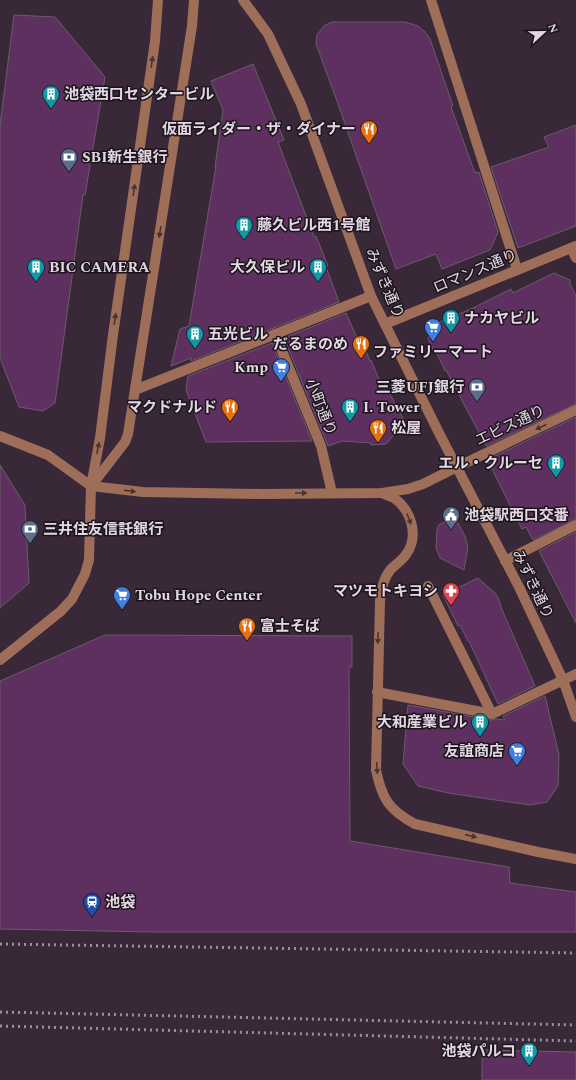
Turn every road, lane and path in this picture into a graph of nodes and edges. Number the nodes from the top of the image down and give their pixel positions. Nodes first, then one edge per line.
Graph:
1 (158, 0) edge
2 (194, 0) edge
3 (243, 0) edge
4 (431, 0) edge
5 (573, 247) edge
6 (576, 258) edge
7 (517, 269) junction
8 (371, 296) junction
9 (385, 324) junction
10 (276, 334) junction
11 (135, 390) junction
12 (576, 410) edge
13 (0, 436) edge
14 (457, 467) junction
15 (91, 486) junction
16 (332, 493) junction
17 (382, 493) junction
18 (576, 525) edge
19 (506, 561) junction
20 (428, 586) dead end
21 (0, 660) edge
22 (576, 674) edge
23 (563, 680) junction
24 (377, 692) junction
25 (492, 714) junction
26 (576, 717) edge
27 (576, 859) edge

15 -> 1 street
2 -> 11 street
3 - 8 street, みずき通り
4 - 7 street
5 - 6 street
5 - 7 street, ロマンス通り
7 - 9 street, ロマンス通り
8 - 9 street, みずき通り
8 - 10 street
9 - 14 street, みずき通り
10 - 11 street
10 - 16 street, 小町通り
11 - 15 street
12 -> 14 street, エビス通り
13 - 15 street
14 - 17 street
14 - 19 street, みずき通り
15 -> 16 street
15 - 21 street
16 - 17 street
17 -> 24 street
18 - 19 street
19 - 23 street, みずき通り
20 - 25 street
22 - 23 street
23 - 25 street
23 - 26 street, みずき通り
24 - 25 street
24 -> 27 street

